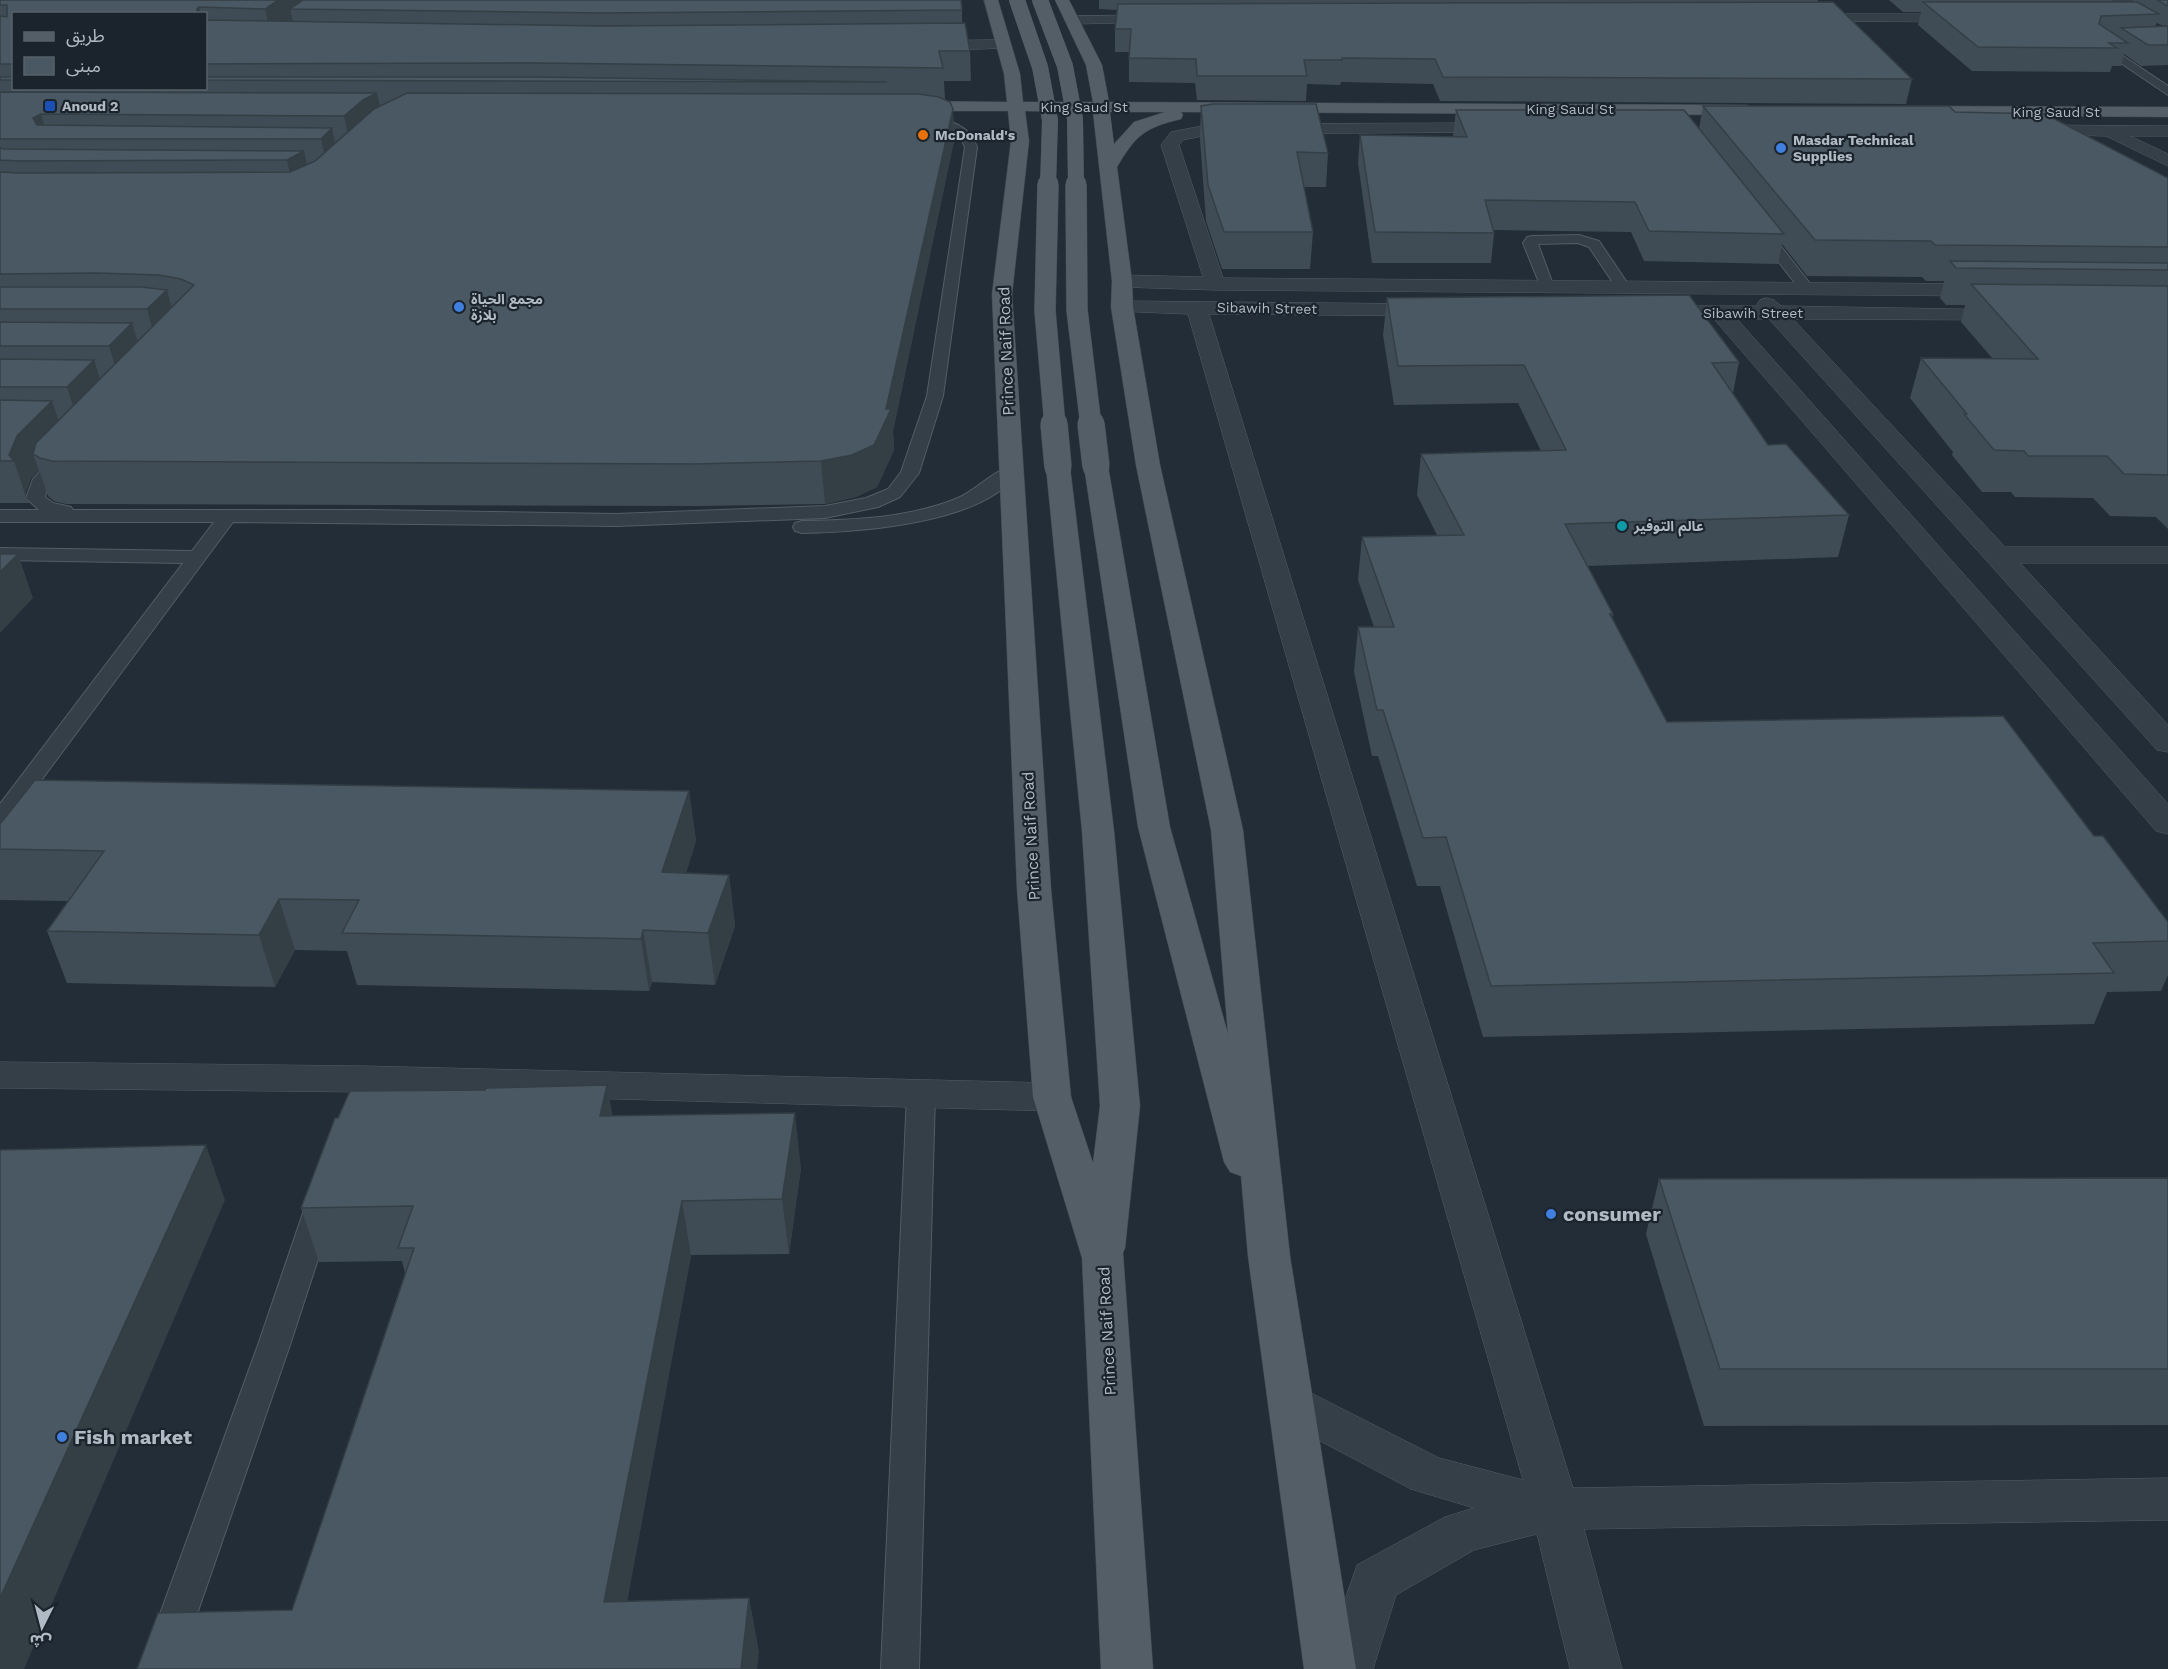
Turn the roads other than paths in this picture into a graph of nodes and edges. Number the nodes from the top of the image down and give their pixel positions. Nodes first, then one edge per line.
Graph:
1 (991, 0) edge
2 (1017, 0) edge
3 (1040, 0) edge
4 (1062, 0) edge
5 (2105, 0) edge
6 (2168, 1) edge
7 (1793, 18) edge
8 (1981, 18) edge
9 (2134, 18) edge
10 (1178, 19) edge
11 (1072, 20) junction
12 (2151, 28) edge
13 (2168, 39) edge
14 (911, 46) edge
15 (929, 90) edge
16 (1144, 91) dead end
17 (2168, 91) edge
18 (1105, 94) junction
19 (1006, 98) junction
20 (1287, 98) junction
21 (2168, 99) edge
22 (899, 103) junction
23 (1216, 107) junction
24 (2168, 112) edge
25 (1518, 128) edge
26 (2019, 130) edge
27 (2054, 130) junction
28 (2107, 131) junction
29 (2168, 131) edge
30 (2085, 146) edge
31 (2168, 161) edge
32 (1108, 168) junction
33 (1748, 214) edge
34 (1547, 287) junction
35 (1623, 287) junction
36 (1754, 289) junction
37 (1807, 289) junction
38 (2005, 290) edge
39 (1122, 294) junction
40 (1206, 296) junction
41 (1446, 310) edge
42 (1637, 312) edge
43 (1720, 313) junction
44 (1775, 313) junction
45 (2033, 314) edge
46 (78, 443) edge
47 (1010, 472) junction
48 (894, 493) junction
49 (35, 498) junction
50 (6, 516) edge
51 (87, 516) junction
52 (228, 516) junction
53 (616, 520) junction
54 (896, 520) junction
55 (0, 554) edge
56 (1996, 555) junction
57 (2168, 555) edge
58 (198, 557) junction
59 (2168, 743) edge
60 (0, 820) edge
61 (2168, 824) edge
62 (0, 1075) edge
63 (921, 1095) junction
64 (1052, 1097) junction
65 (330, 1179) edge
66 (1269, 1256) junction
67 (1103, 1258) junction
68 (1291, 1404) junction
69 (2168, 1500) edge
70 (1554, 1509) junction
71 (159, 1669) edge
72 (900, 1669) edge
73 (1127, 1669) edge
74 (1330, 1669) edge
75 (1347, 1669) edge
76 (1596, 1669) edge

1 - 19 main road, Prince Naif Road
2 - 67 main road, bridge
3 - 66 main road, bridge
4 - 11 main road
5 - 6 street
5 - 9 street
7 - 8 street
10 - 11 street
11 - 18 main road
12 - 13 street
13 - 17 lane
14 - 19 street
15 - 22 main road
16 - 20 main road
18 - 19 main road, King Saud St
18 - 20 main road, King Saud St
18 - 23 main road, King Saud St
18 - 32 main road
19 - 22 main road, King Saud St
19 - 22 main road
19 - 47 main road, Prince Naif Road
20 - 23 main road, King Saud St
21 - 24 main road, King Saud St
22 - 48 lane
23 - 32 main road
25 - 40 street
26 - 27 street
27 - 28 street
27 - 30 street
28 - 29 street
28 - 31 street
32 - 39 main road
33 - 37 lane
34 - 35 street, Sibawih Street
34 - 35 lane
34 - 40 street, Sibawih Street
35 - 36 street, Sibawih Street
36 - 37 street, Sibawih Street
36 - 44 street
37 - 38 street, Sibawih Street
39 - 40 street, Sibawih Street
39 - 40 street, Sibawih Street
39 - 66 main road
40 - 41 street, Sibawih Street
40 - 70 street
42 - 43 street, Sibawih Street
43 - 44 street, Sibawih Street
43 - 61 street
44 - 45 street, Sibawih Street
44 - 56 street
46 - 49 lane
47 - 54 lane
47 - 64 main road, Prince Naif Road
48 - 53 lane
48 - 54 lane
49 - 50 lane
49 - 51 lane
50 - 51 lane
51 - 52 lane
52 - 53 lane
52 - 58 lane
53 - 54 lane
55 - 58 lane
56 - 57 street
56 - 59 street
58 - 60 lane
62 - 63 street
63 - 64 street
63 - 72 lane
64 - 67 main road, Prince Naif Road
65 - 71 lane
66 - 68 main road
67 - 73 main road, Prince Naif Road
68 - 70 street
68 - 74 main road
69 - 70 street
70 - 75 street
70 - 76 street

